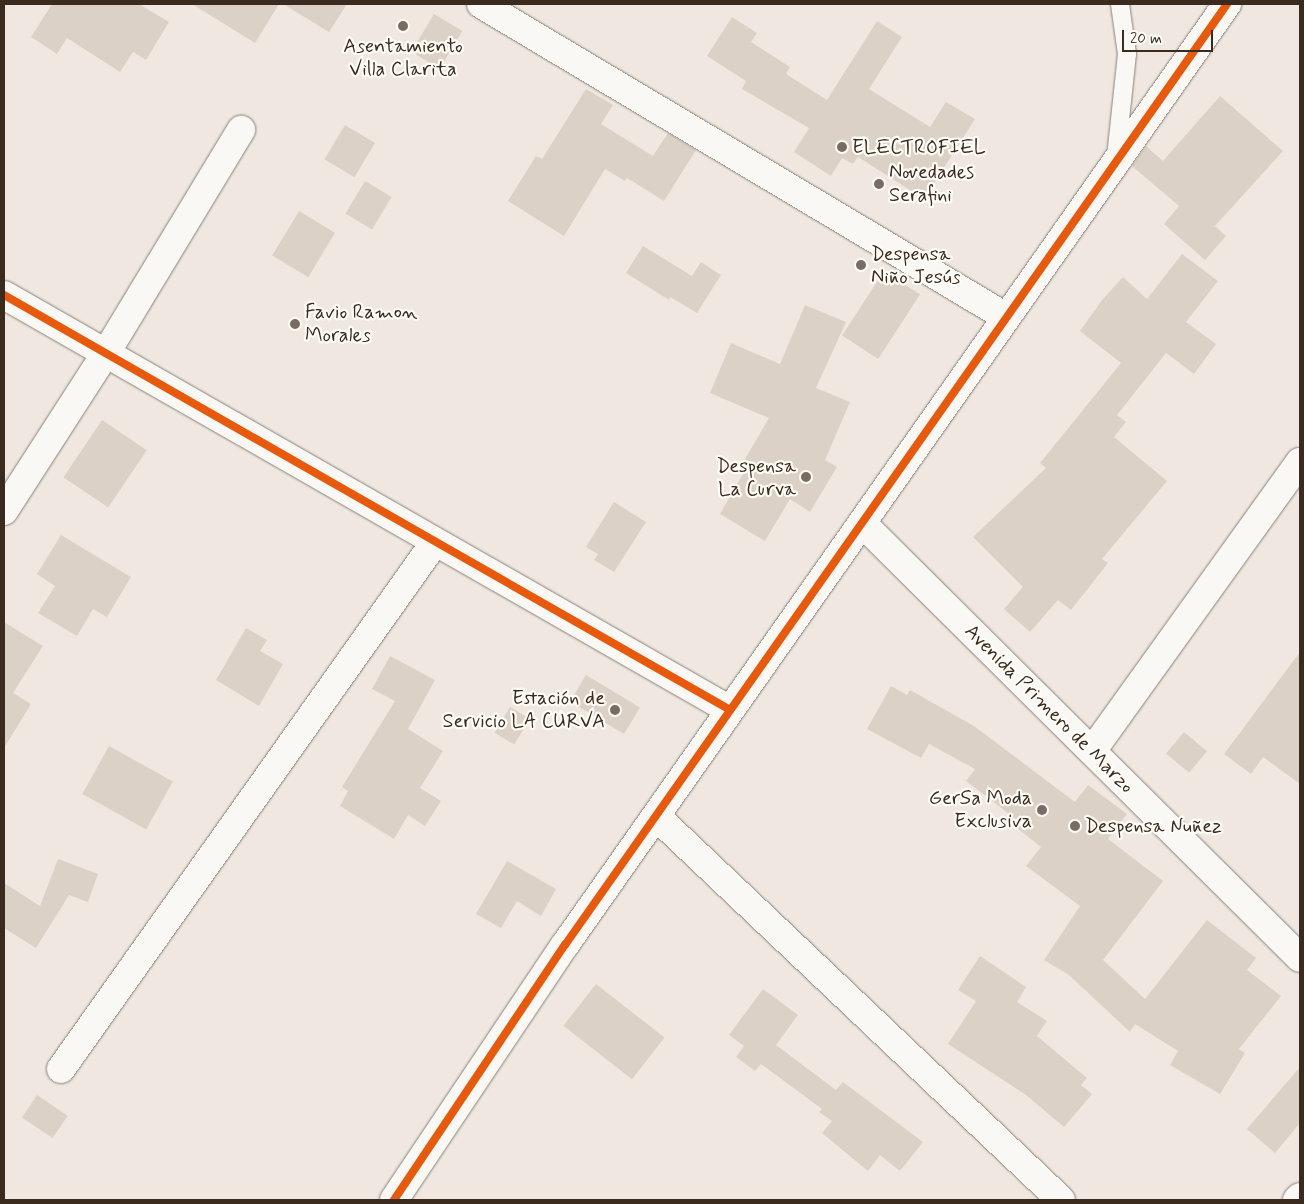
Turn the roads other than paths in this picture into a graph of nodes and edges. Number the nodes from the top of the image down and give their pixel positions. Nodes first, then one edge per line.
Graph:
1 (481, 4) edge
2 (1120, 4) edge
3 (1227, 4) edge
4 (241, 130) dead end
5 (1116, 162) junction
6 (4, 295) edge
7 (1006, 318) junction
8 (106, 354) junction
9 (1300, 462) edge
10 (1292, 491) edge
11 (4, 510) edge
12 (862, 523) junction
13 (436, 542) junction
14 (730, 710) junction
15 (1092, 752) junction
16 (656, 816) junction
17 (1300, 958) edge
18 (61, 1069) dead end
19 (1300, 1196) edge
20 (394, 1200) edge
21 (1061, 1200) edge
22 (1297, 1200) edge

1 - 7 street
2 - 5 lane
3 - 5 street
4 - 8 street
5 - 7 street
6 - 8 street
7 - 12 street
8 - 11 street
8 - 13 street
9 - 10 street
10 - 15 street
12 - 14 street
12 - 15 street, Avenida Primero de Marzo
13 - 14 street
13 - 18 street
14 - 16 street
15 - 17 street, Avenida Primero de Marzo
16 - 20 street
16 - 21 street
19 - 22 street

